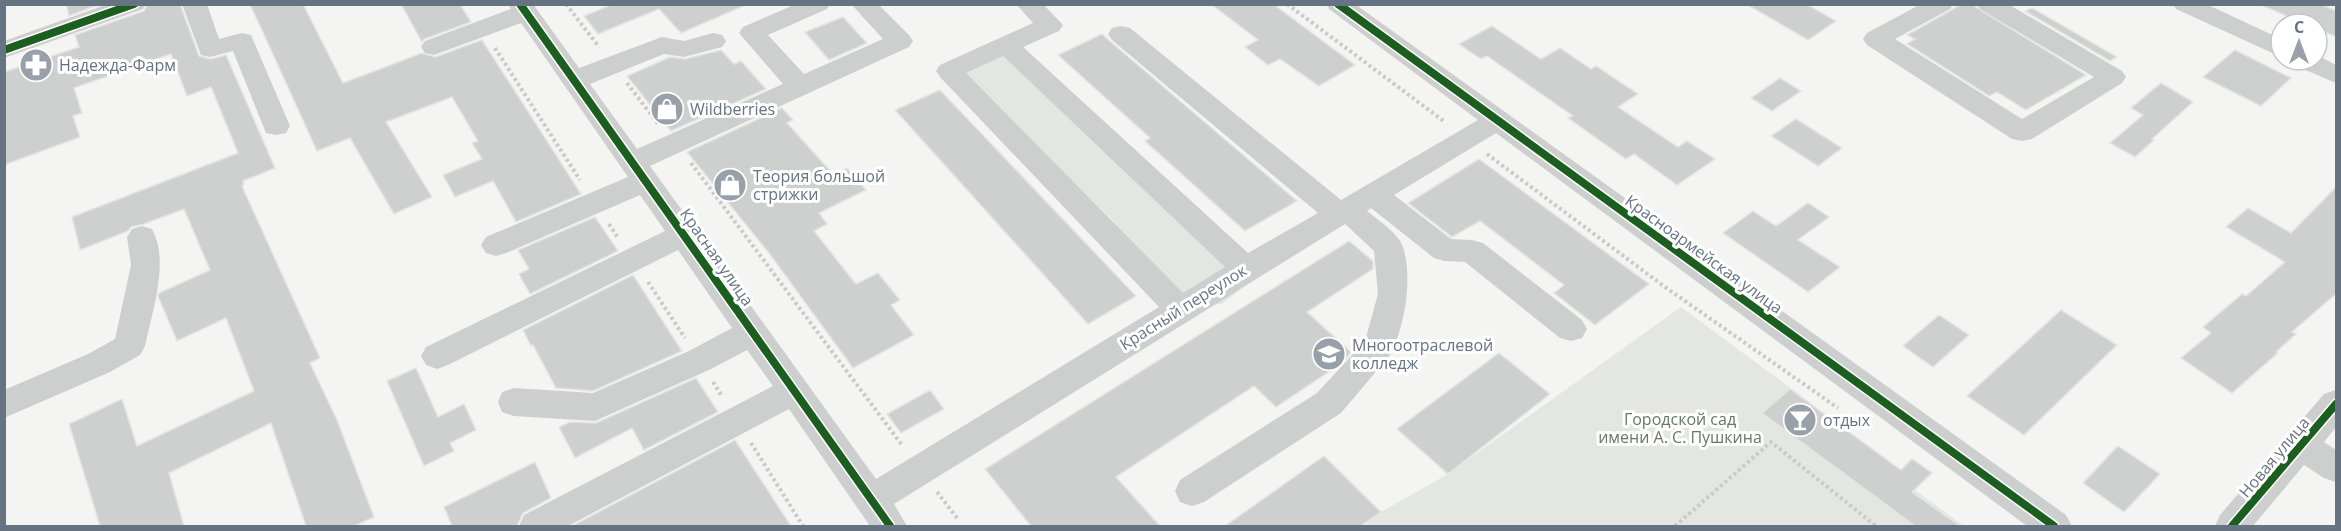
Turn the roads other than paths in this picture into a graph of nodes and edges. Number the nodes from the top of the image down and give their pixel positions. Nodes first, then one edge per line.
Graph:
1 (134, 4) edge
2 (194, 4) edge
3 (818, 4) edge
4 (863, 4) edge
5 (1028, 4) edge
6 (1338, 4) edge
7 (1941, 4) edge
8 (1989, 4) edge
9 (2185, 4) edge
10 (523, 8) edge
11 (1121, 34) dead end
12 (713, 41) dead end
13 (2269, 43) edge
14 (1006, 45) junction
15 (434, 47) dead end
16 (4, 50) edge
17 (574, 80) junction
18 (800, 86) junction
19 (1498, 120) junction
20 (276, 126) dead end
21 (639, 171) junction
22 (1353, 206) junction
23 (684, 234) junction
24 (142, 237) dead end
25 (496, 245) dead end
26 (1246, 269) junction
27 (1180, 309) junction
28 (1571, 328) dead end
29 (753, 332) junction
30 (437, 356) dead end
31 (794, 391) junction
32 (514, 402) dead end
33 (2337, 404) edge
34 (4, 405) edge
35 (2302, 446) junction
36 (2337, 468) edge
37 (1192, 491) dead end
38 (880, 513) edge
39 (536, 526) edge
40 (2054, 526) edge
41 (2232, 526) edge

1 - 16 street
2 - 20 street
3 - 18 street
4 - 18 street
5 - 14 street
6 - 19 street, Красноармейская улица
7 - 8 street
9 - 13 street
10 - 15 street
10 - 17 street, Красная улица
11 - 22 street
12 - 17 street
14 - 26 street
14 - 27 street
17 - 21 street, Красная улица
18 - 21 street
19 - 22 street, Красный переулок
19 - 40 street, Красноармейская улица
21 - 23 street, Красная улица
21 - 25 street
22 - 26 street, Красный переулок
22 - 28 street
22 - 37 street
23 - 29 street, Красная улица
23 - 30 street
24 - 34 street
26 - 27 street, Красный переулок
27 - 38 street, Красный переулок
29 - 31 street, Красная улица
29 - 32 street
31 - 38 street, Красная улица
31 - 39 street
33 - 35 street, Новая улица
35 - 36 street
35 - 41 street, Новая улица

